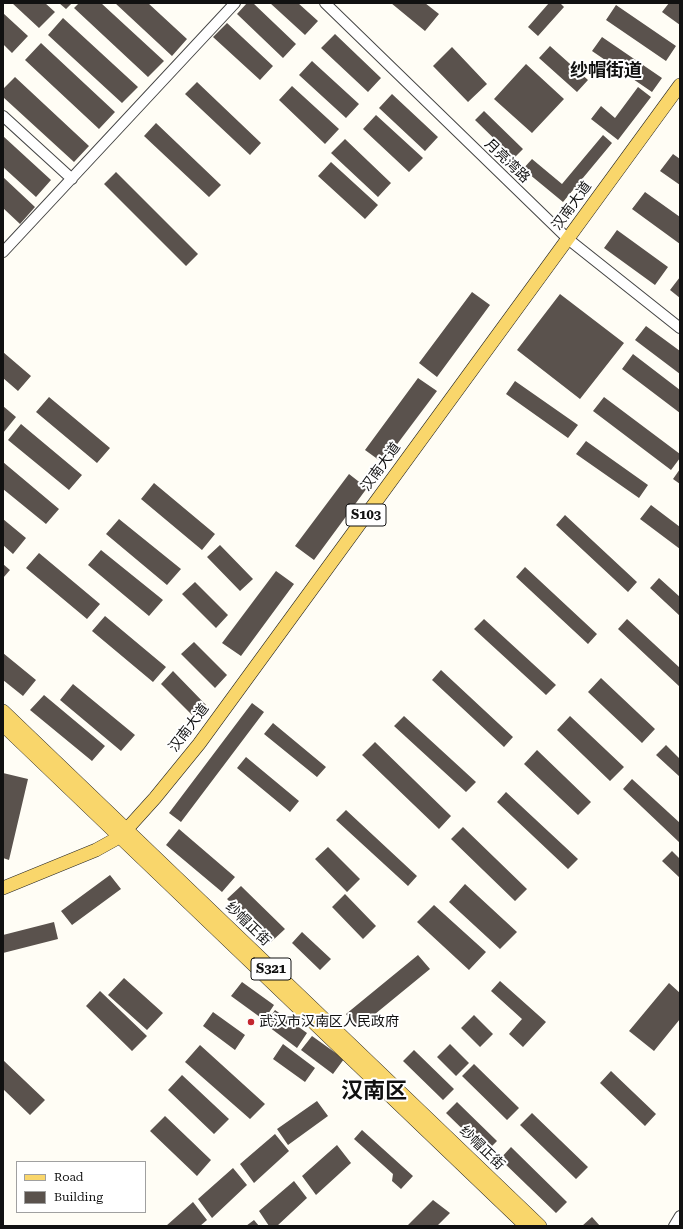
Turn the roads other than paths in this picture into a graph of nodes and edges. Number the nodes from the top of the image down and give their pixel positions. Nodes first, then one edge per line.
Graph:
1 (235, 3) edge
2 (325, 3) edge
3 (680, 86) edge
4 (3, 116) edge
5 (72, 179) junction
6 (568, 239) junction
7 (3, 252) edge
8 (680, 328) edge
9 (3, 711) edge
10 (3, 725) edge
11 (123, 833) junction
12 (3, 888) edge
13 (680, 1216) edge
14 (526, 1226) edge
15 (540, 1226) edge
16 (674, 1226) edge

1 - 5 street
2 - 6 street, 月亮湾路
3 - 6 main road, 汉南大道 / S103
4 - 5 street
5 - 7 street
6 - 8 street, 月亮湾路
6 - 11 main road, 汉南大道 / S103
9 - 11 main road, 纱帽正街 / S321
10 - 11 main road, 纱帽正街 / S321
11 - 12 main road, 汉南大道 / S103
11 - 14 main road, 纱帽正街 / S321
11 - 15 main road, 纱帽正街 / S321
13 - 16 street

